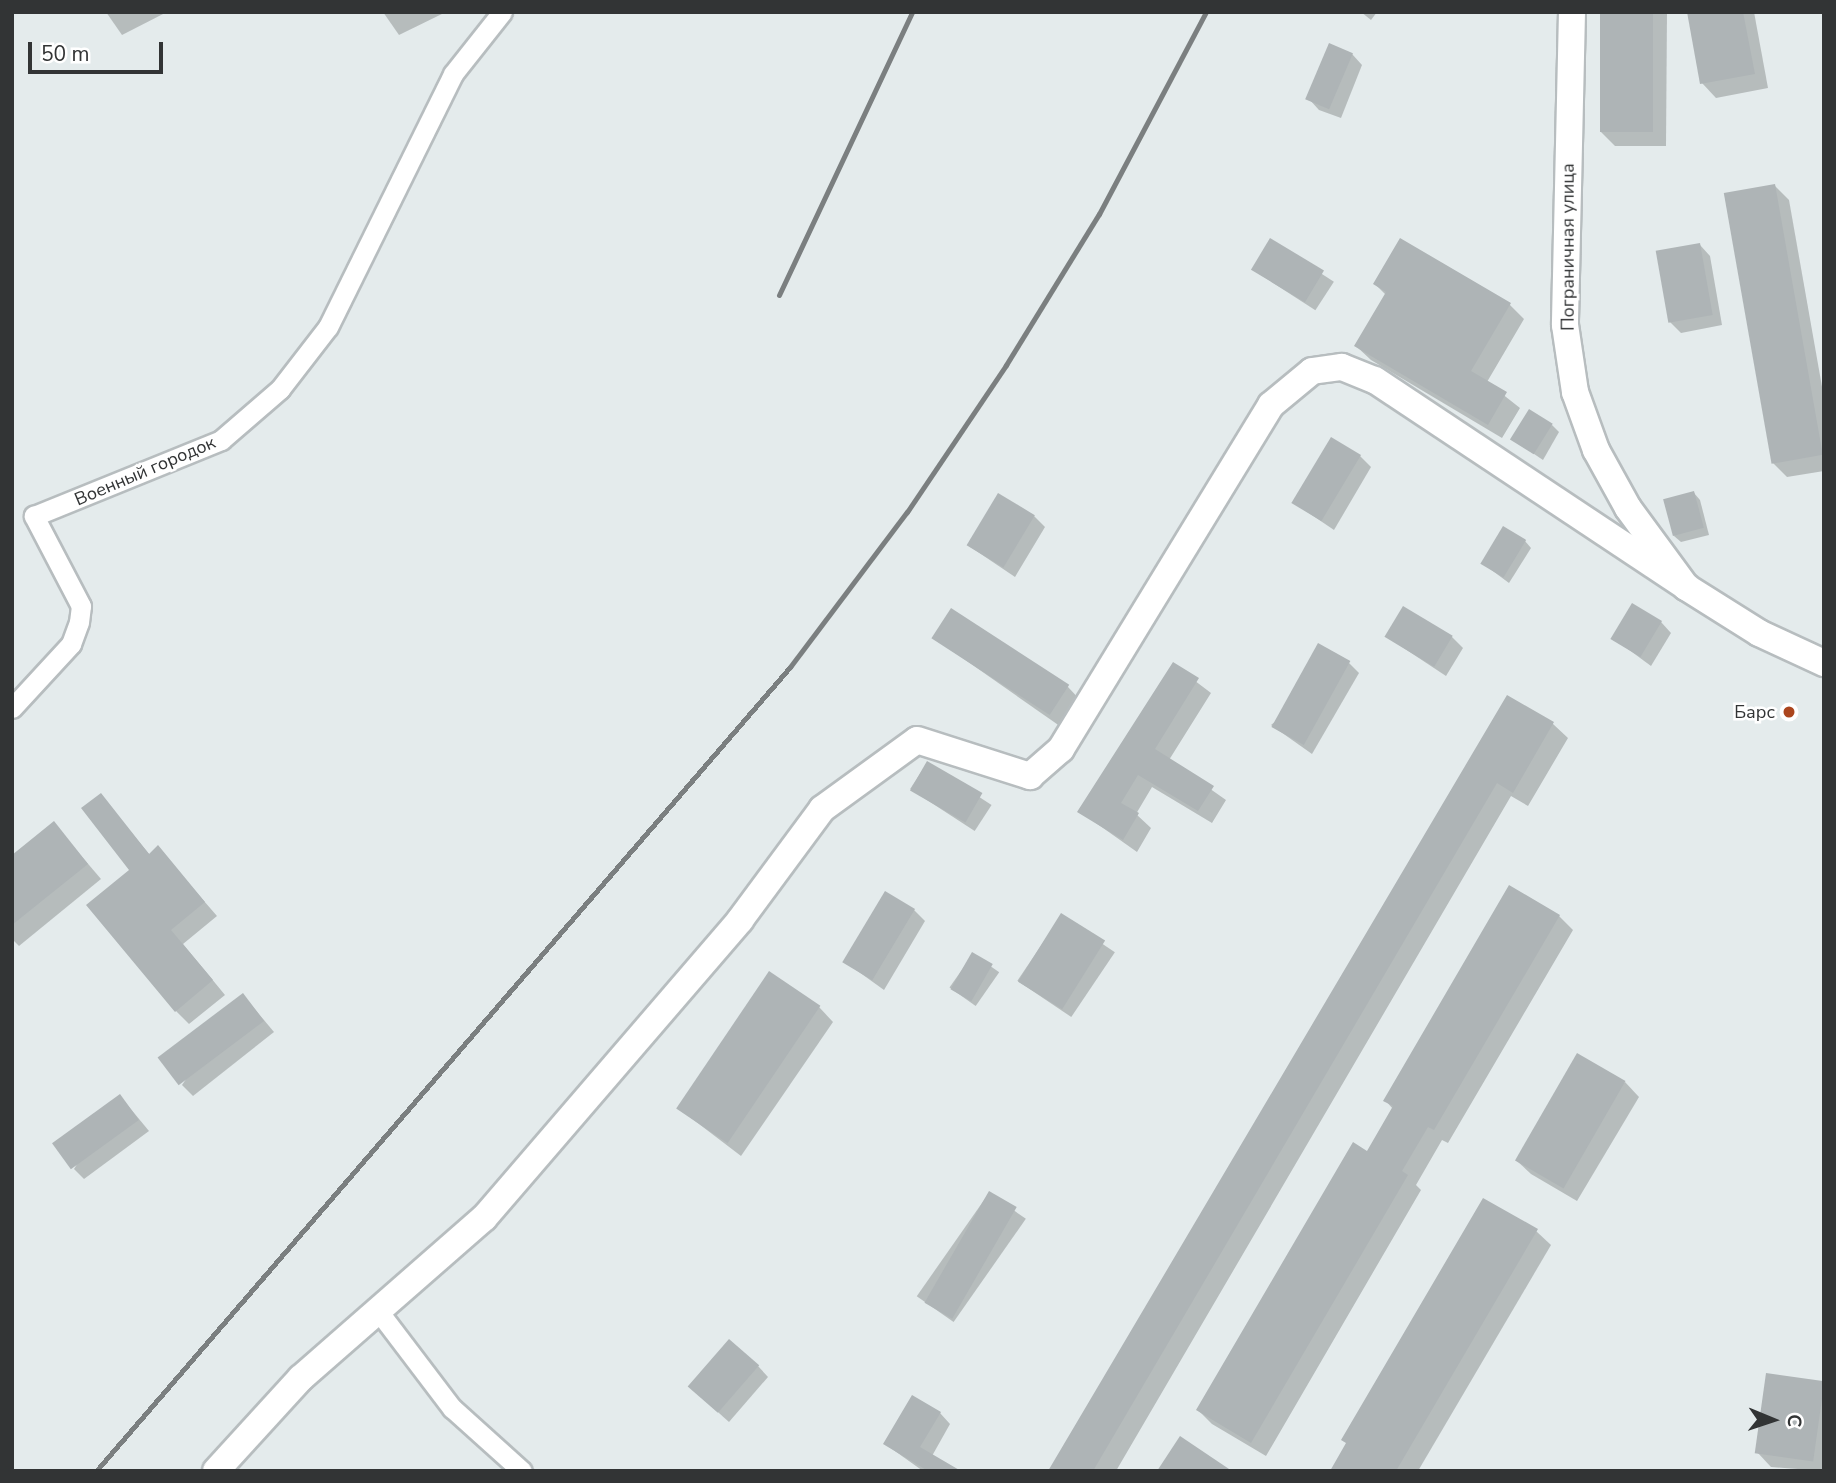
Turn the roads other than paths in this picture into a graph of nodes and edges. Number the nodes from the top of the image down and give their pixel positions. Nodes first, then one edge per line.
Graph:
1 (502, 12) edge
2 (1572, 12) edge
3 (1686, 587) junction
4 (1824, 663) edge
5 (12, 708) edge
6 (376, 1308) junction
7 (216, 1471) edge
8 (522, 1471) edge

1 - 5 street, Военный городок
2 - 3 street, Пограничная улица
3 - 4 street, Пограничная улица
3 - 6 street
6 - 7 street
6 - 8 street

